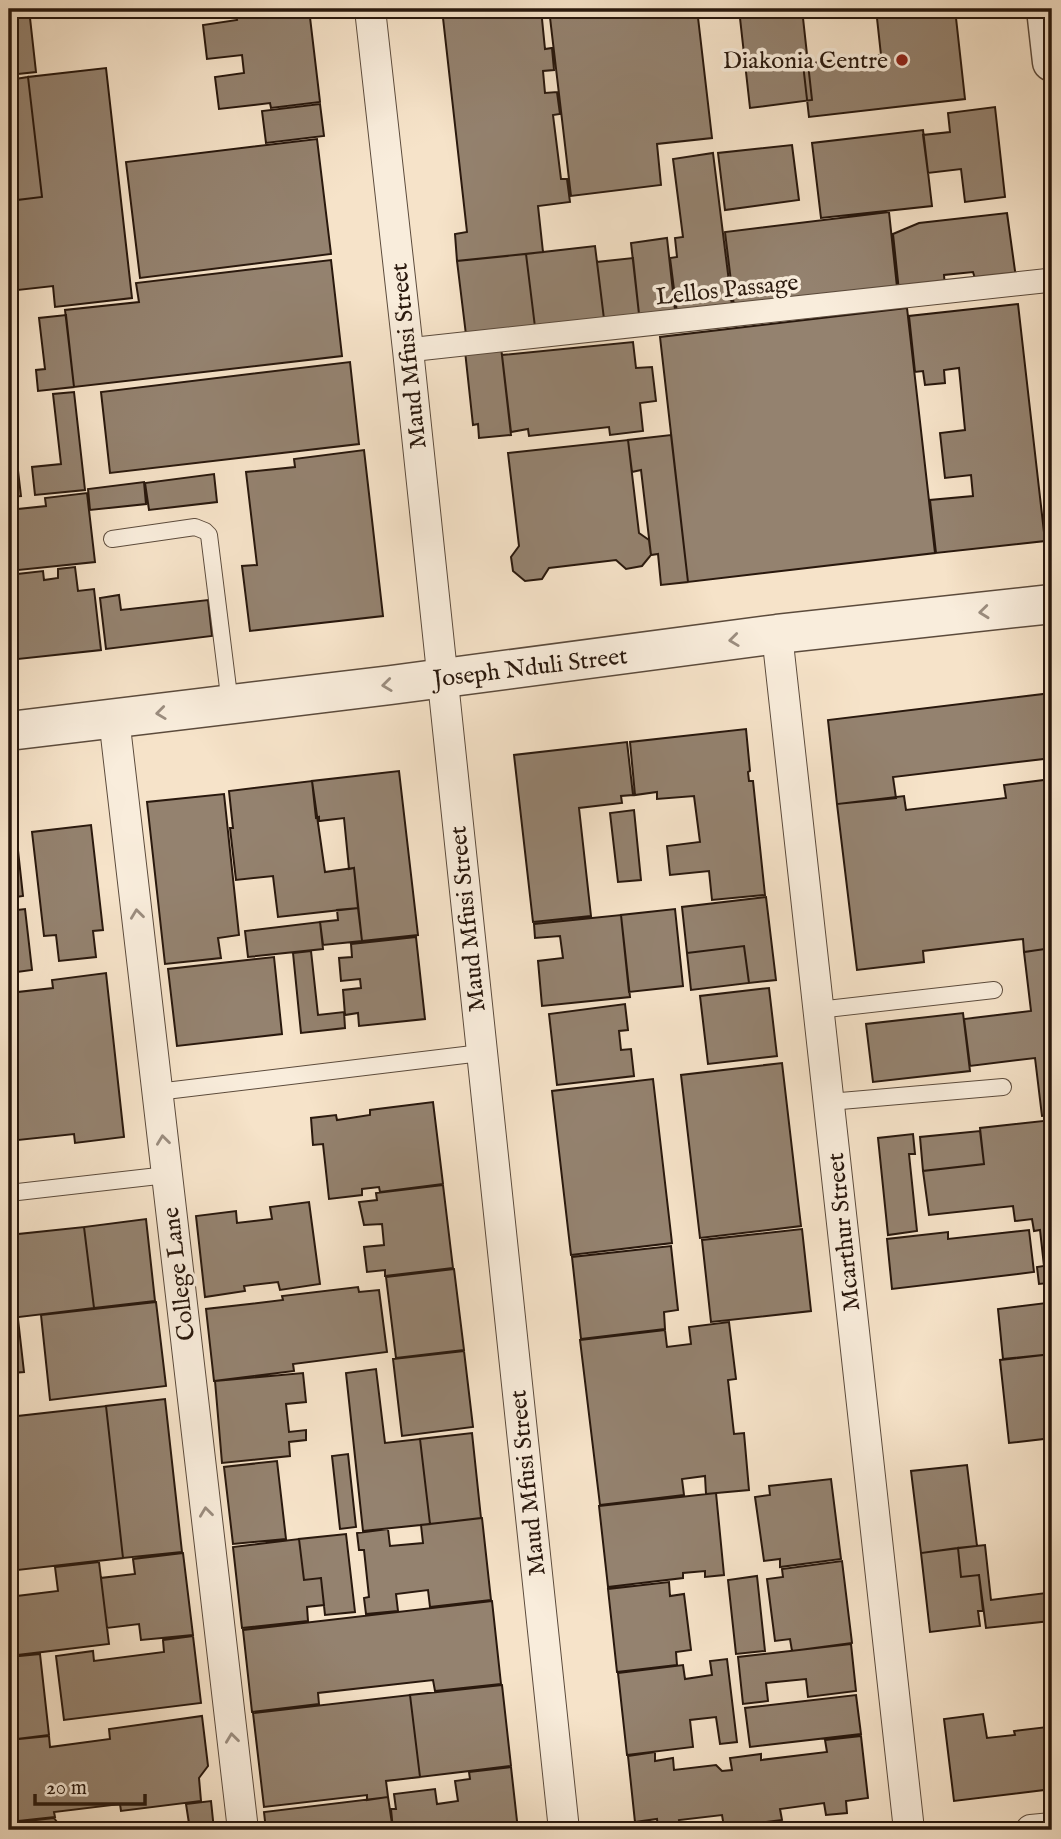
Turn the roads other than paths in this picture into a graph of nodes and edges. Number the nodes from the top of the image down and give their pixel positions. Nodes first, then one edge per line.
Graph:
1 (370, 9) edge
2 (1046, 9) edge
3 (1052, 62) edge
4 (1052, 280) edge
5 (408, 350) junction
6 (112, 539) dead end
7 (1052, 604) edge
8 (777, 634) junction
9 (442, 678) junction
10 (230, 704) junction
11 (114, 719) junction
12 (9, 731) edge
13 (994, 990) dead end
14 (818, 1010) junction
15 (481, 1053) junction
16 (1003, 1087) dead end
17 (157, 1091) junction
18 (829, 1102) junction
19 (167, 1175) junction
20 (9, 1193) edge
21 (1052, 1828) edge
22 (243, 1830) edge
23 (564, 1830) edge
24 (909, 1830) edge
25 (1031, 1830) edge

1 - 5 street, Maud Mfusi Street
2 - 3 street
4 - 5 street, Lellos Passage
5 - 9 street, Maud Mfusi Street
6 - 10 lane
7 -> 8 street, Joseph Nduli Street
8 -> 9 street, Joseph Nduli Street
8 - 14 street, Mcarthur Street
9 -> 10 street, Joseph Nduli Street
9 - 15 street, Maud Mfusi Street
10 -> 11 street, Joseph Nduli Street
11 - 12 street, Joseph Nduli Street
17 -> 11 street, College Lane
13 - 14 lane
14 - 18 street, Mcarthur Street
15 - 17 lane
15 - 23 street, Maud Mfusi Street
16 - 18 lane
19 -> 17 street, College Lane
18 - 24 street, Mcarthur Street
19 - 20 lane
22 -> 19 street, College Lane
21 - 25 street

